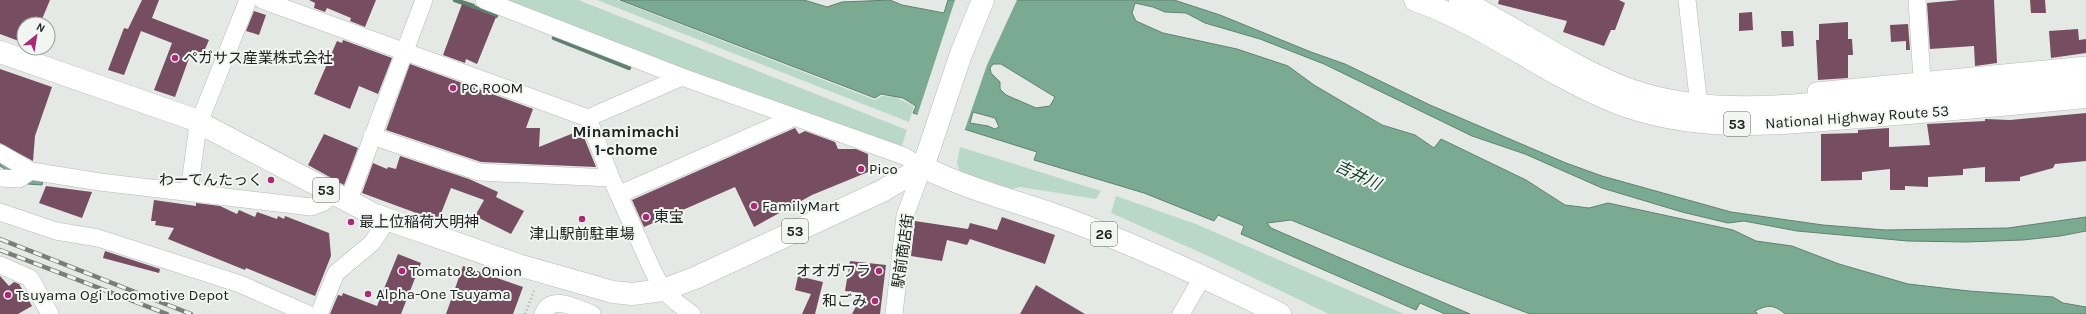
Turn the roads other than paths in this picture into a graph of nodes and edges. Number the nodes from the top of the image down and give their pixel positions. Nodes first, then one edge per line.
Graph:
1 (248, 0) edge
2 (262, 0) edge
3 (424, 0) edge
4 (484, 0) edge
5 (983, 0) edge
6 (1415, 0) edge
7 (1687, 0) edge
8 (1917, 0) edge
9 (1449, 3) edge
10 (0, 52) edge
11 (405, 52) junction
12 (2086, 65) edge
13 (682, 77) junction
14 (1922, 80) junction
15 (2086, 80) edge
16 (2086, 97) edge
17 (1817, 104) junction
18 (1699, 106) junction
19 (795, 117) junction
20 (588, 118) junction
21 (200, 122) junction
22 (1784, 124) junction
23 (372, 136) junction
24 (0, 153) edge
25 (924, 164) junction
26 (25, 175) junction
27 (0, 178) edge
28 (612, 178) junction
29 (189, 192) junction
30 (620, 194) junction
31 (340, 198) junction
32 (0, 212) edge
33 (387, 220) junction
34 (0, 265) edge
35 (1203, 276) junction
36 (663, 290) junction
37 (50, 314) edge
38 (308, 314) edge
39 (319, 314) edge
40 (543, 314) edge
41 (592, 314) edge
42 (692, 314) edge
43 (894, 314) edge
44 (1180, 314) edge
45 (1280, 314) edge

1 - 21 street
2 - 11 street
3 - 11 street
4 - 13 street
5 - 25 main road
6 - 9 main road, National Highway Route 53 / 53
7 - 18 street
8 - 14 street
9 - 18 main road, National Highway Route 53 / 53
9 - 22 main road, National Highway Route 53 / 53
10 - 21 main road, 53
11 - 20 street
11 - 23 street
12 - 14 street
13 - 19 street
13 - 20 street
14 - 17 street
15 - 17 main road, National Highway Route 53 / 53
16 - 22 main road, National Highway Route 53 / 53
17 - 18 main road, National Highway Route 53 / 53
18 - 22 street
19 - 25 street
19 - 30 street
20 - 28 street
21 - 29 street
21 - 31 main road, 53
23 - 28 street
23 - 31 street
24 - 26 street
25 - 35 main road, 26
25 - 36 main road, 53
25 - 43 street, 駅前商店街
26 - 27 street
26 - 29 street
28 - 30 street
29 - 31 street
30 - 36 street
31 - 33 main road, 53
32 - 38 street
33 - 36 main road, 53
33 - 39 street
34 - 37 street
35 - 44 street
35 - 45 main road, 26
36 - 42 street
40 - 41 street

